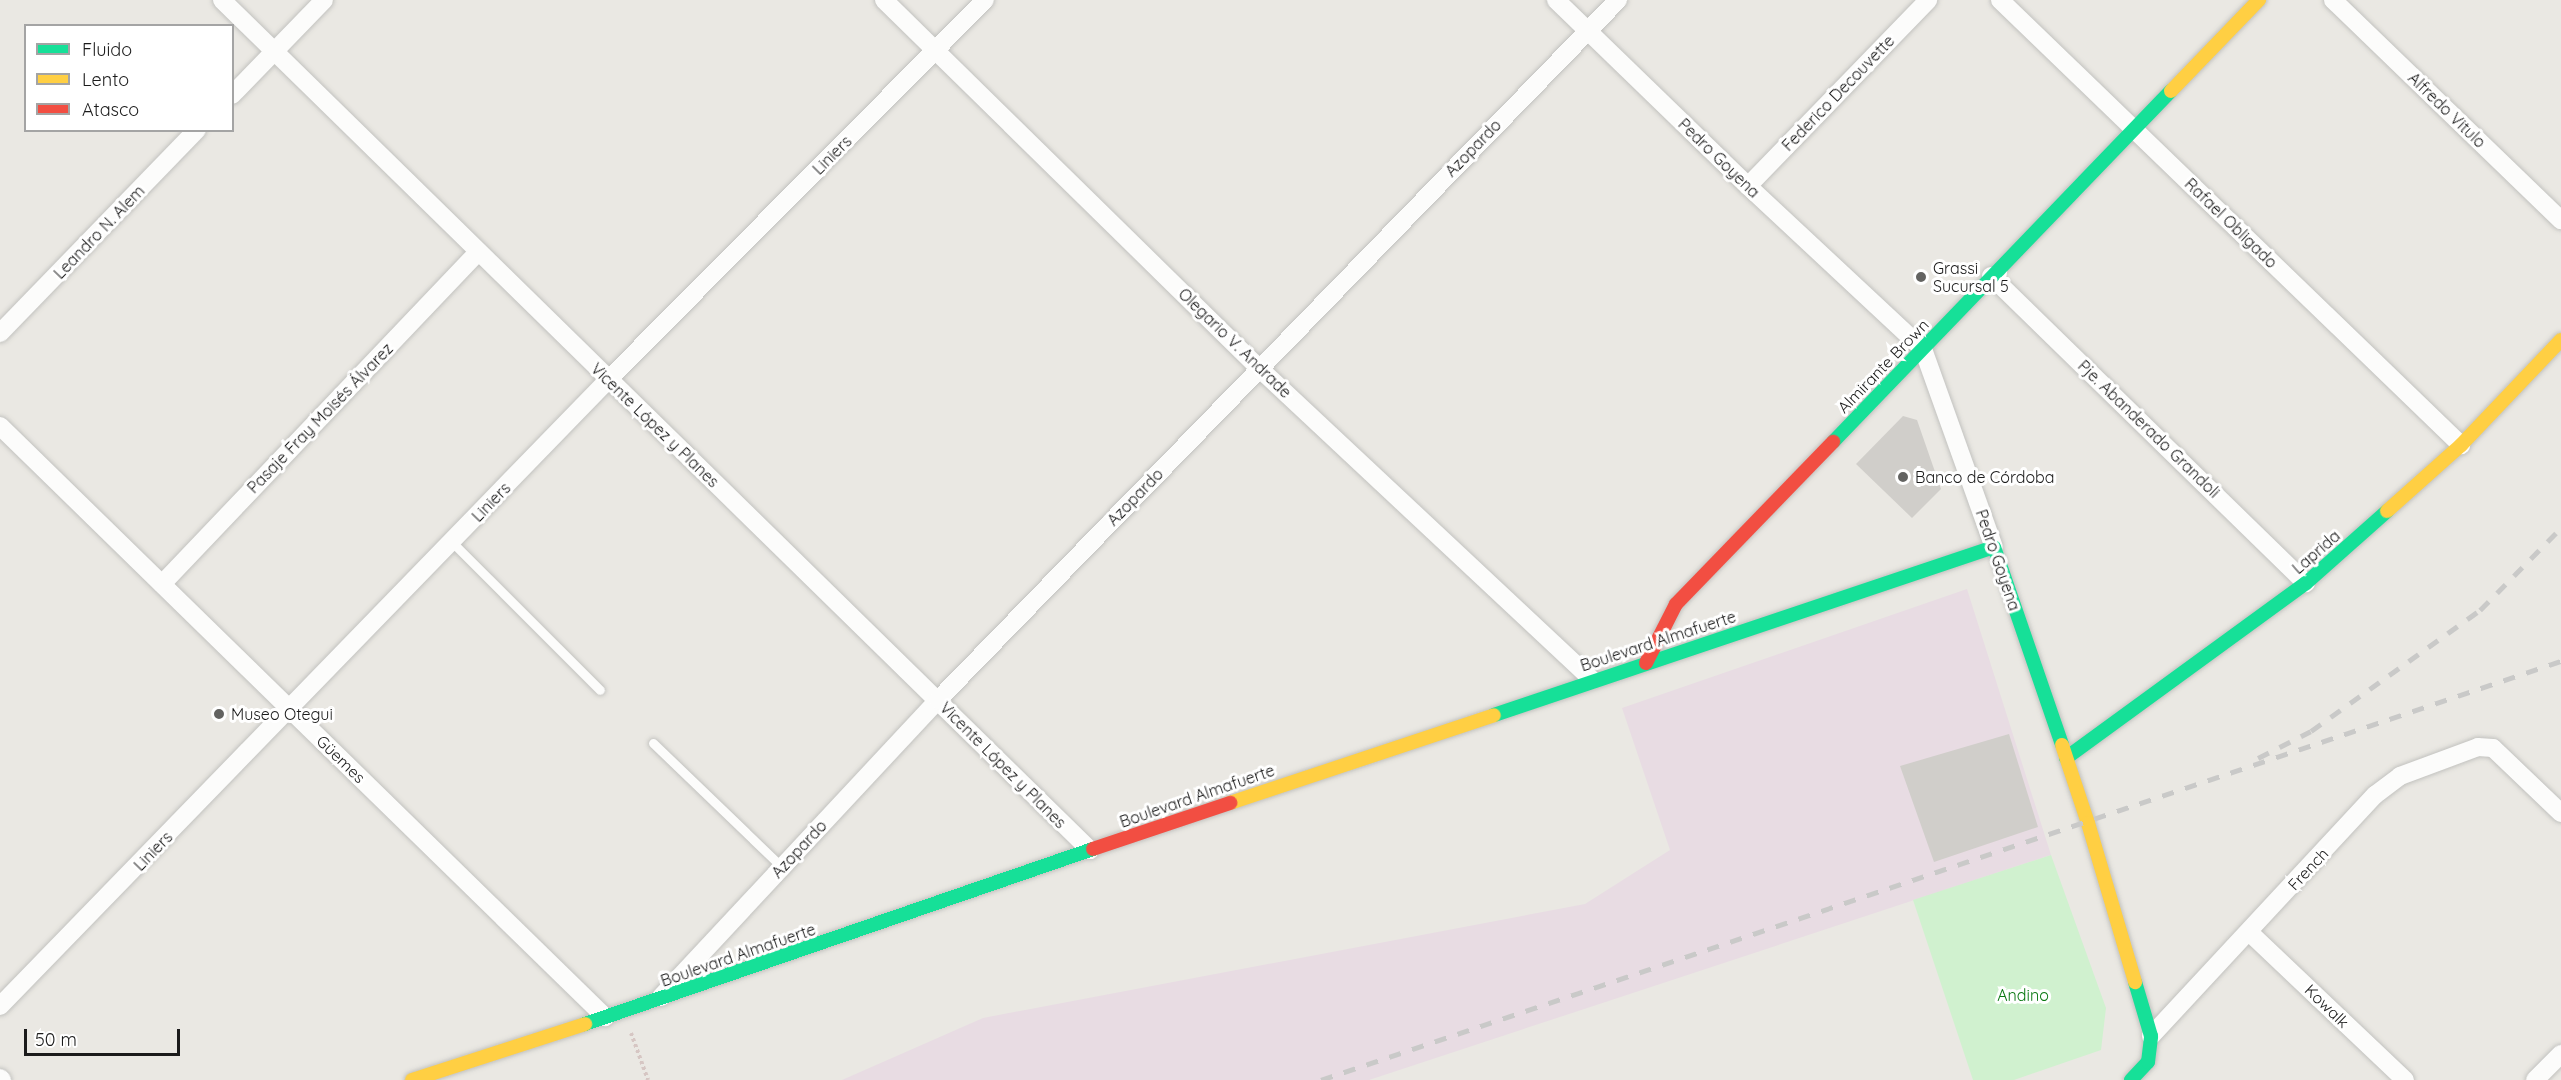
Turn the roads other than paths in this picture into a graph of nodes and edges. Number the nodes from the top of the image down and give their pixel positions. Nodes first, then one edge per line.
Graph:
1 (222, 0) edge
2 (324, 0) edge
3 (884, 0) edge
4 (985, 0) edge
5 (1556, 0) edge
6 (1618, 0) edge
7 (1928, 0) edge
8 (2000, 0) edge
9 (2259, 0) edge
10 (2333, 0) edge
11 (1587, 30) junction
12 (936, 51) junction
13 (274, 52) junction
14 (234, 93) edge
15 (2135, 131) junction
16 (196, 132) edge
17 (1748, 186) junction
18 (2561, 220) edge
19 (478, 252) junction
20 (1991, 276) junction
21 (0, 333) edge
22 (2561, 340) edge
23 (1923, 349) junction
24 (1259, 368) junction
25 (608, 380) junction
26 (0, 426) edge
27 (2461, 445) junction
28 (452, 542) junction
29 (1994, 547) junction
30 (2306, 583) junction
31 (162, 584) junction
32 (1646, 663) junction
33 (1592, 680) junction
34 (600, 690) dead end
35 (938, 700) junction
36 (291, 710) junction
37 (652, 743) dead end
38 (2066, 758) junction
39 (2561, 813) edge
40 (1090, 850) junction
41 (782, 867) junction
42 (2249, 932) junction
43 (658, 1000) junction
44 (0, 1006) edge
45 (605, 1017) junction
46 (2151, 1036) junction
47 (2561, 1054) edge
48 (412, 1080) edge
49 (2131, 1080) edge
50 (2404, 1080) edge
51 (2535, 1080) edge

1 - 13 street, Vicente López y Planes
2 - 13 street
3 - 12 street, Olegario V. Andrade
4 - 12 street, Liniers
5 - 11 street, Pedro Goyena
6 - 11 street, Azopardo
7 - 17 street, Federico Decouvette
8 - 15 street, Rafael Obligado
9 - 15 main road, Almirante Brown
10 - 18 street, Alfredo Vitulo
11 - 17 street, Pedro Goyena
11 - 24 street, Azopardo
12 - 24 street, Olegario V. Andrade
12 - 25 street, Liniers
13 - 14 street
13 - 19 street, Vicente López y Planes
15 - 20 main road, Almirante Brown
15 - 27 street, Rafael Obligado
16 - 21 street, Leandro N. Alem
17 - 23 street, Pedro Goyena
19 - 25 street, Vicente López y Planes
19 - 31 street, Pasaje Fray Moisés Álvarez
20 - 23 main road, Almirante Brown
20 - 30 street, Pje. Abanderado Grandoli
22 - 27 main road, Laprida
23 - 29 street, Pedro Goyena
23 - 32 main road, Almirante Brown
24 - 33 street, Olegario V. Andrade
24 - 35 street, Azopardo
25 - 28 street, Liniers
25 - 35 street, Vicente López y Planes
26 - 31 street, Güemes
27 - 30 main road, Laprida
28 - 34 lane
28 - 36 street, Liniers
29 - 32 main road, Boulevard Almafuerte
29 - 38 main road, Pedro Goyena
30 - 38 main road, Laprida
31 - 36 street, Güemes
32 - 33 main road, Boulevard Almafuerte
33 - 40 main road, Boulevard Almafuerte
35 - 40 street, Vicente López y Planes
35 - 41 street, Azopardo
36 - 44 street, Liniers
36 - 45 street, Güemes
37 - 41 lane
38 - 46 main road, Pedro Goyena
39 - 42 street, French
40 - 43 main road, Boulevard Almafuerte
41 - 43 street, Azopardo
42 - 46 street, French
42 - 50 street, Kowalk
43 - 45 main road, Boulevard Almafuerte
45 - 48 main road, Boulevard Almafuerte
46 - 49 main road, Pedro Goyena
47 - 51 street

